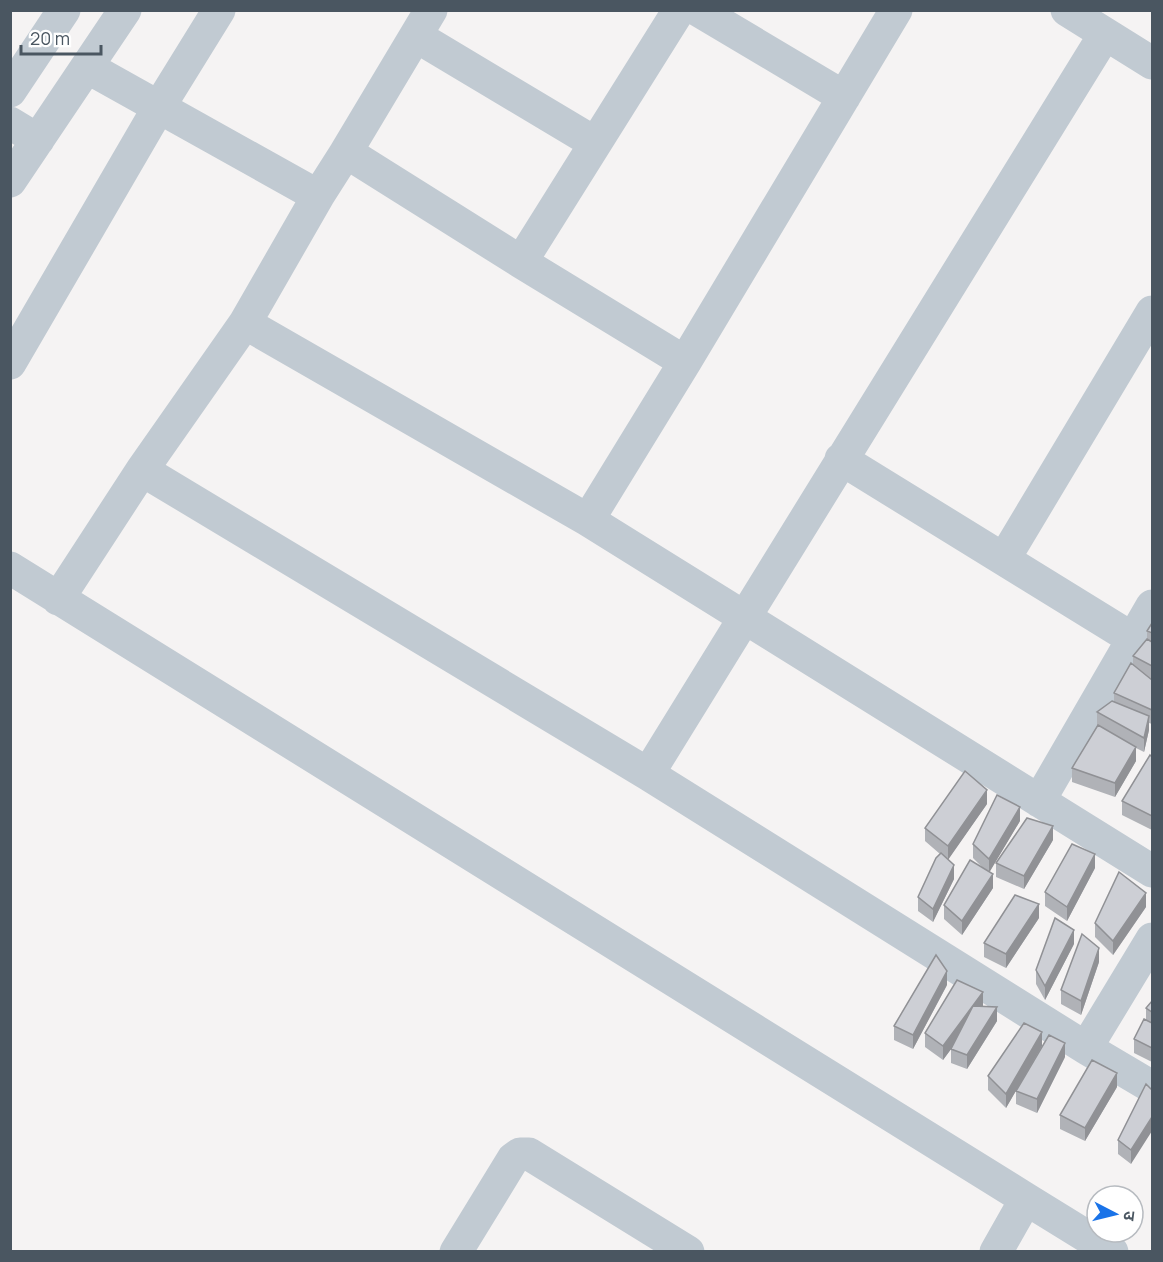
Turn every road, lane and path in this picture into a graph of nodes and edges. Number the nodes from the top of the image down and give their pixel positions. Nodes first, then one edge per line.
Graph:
1 (64, 10) edge
2 (125, 10) edge
3 (219, 10) edge
4 (679, 10) edge
5 (698, 10) edge
6 (896, 10) edge
7 (1067, 10) edge
8 (424, 23) edge
9 (1105, 34) junction
10 (1152, 63) edge
11 (87, 67) junction
12 (10, 91) edge
13 (844, 97) junction
14 (159, 107) junction
15 (24, 132) edge
16 (595, 143) junction
17 (346, 152) junction
18 (10, 181) edge
19 (318, 196) junction
20 (521, 262) junction
21 (1152, 312) edge
22 (245, 323) junction
23 (685, 362) junction
24 (10, 363) edge
25 (841, 459) junction
26 (142, 470) junction
27 (588, 520) junction
28 (1004, 559) junction
29 (10, 568) edge
30 (58, 599) junction
31 (1152, 606) edge
32 (744, 617) junction
33 (1133, 639) junction
34 (648, 774) junction
35 (1040, 801) junction
36 (1152, 871) edge
37 (1152, 939) edge
38 (1086, 1048) junction
39 (1152, 1087) edge
40 (1026, 1199) junction
41 (456, 1251) edge
42 (688, 1251) edge
43 (996, 1251) edge
44 (1112, 1251) edge

1 - 12 street
2 - 11 street
3 - 14 street
4 - 16 street
5 - 13 street
6 - 13 street
7 - 9 street
8 - 16 street
8 - 17 street
9 - 10 street
9 - 25 street
11 - 14 street
11 - 15 street
13 - 23 street
14 - 19 street
14 - 24 street
15 - 18 street
16 - 20 street
17 - 19 street
17 - 20 street
19 - 22 street
20 - 23 street
21 - 28 street
22 - 26 street
22 - 27 street
23 - 27 street
25 - 28 street
25 - 32 street
26 - 30 street
26 - 34 street
27 - 32 street
28 - 33 street
29 - 30 street
30 - 40 street
31 - 33 street
32 - 34 street
32 - 35 street
33 - 35 street
34 - 38 street
35 - 36 street
37 - 38 street
38 - 39 street
40 - 43 street
40 - 44 street
41 - 42 street

